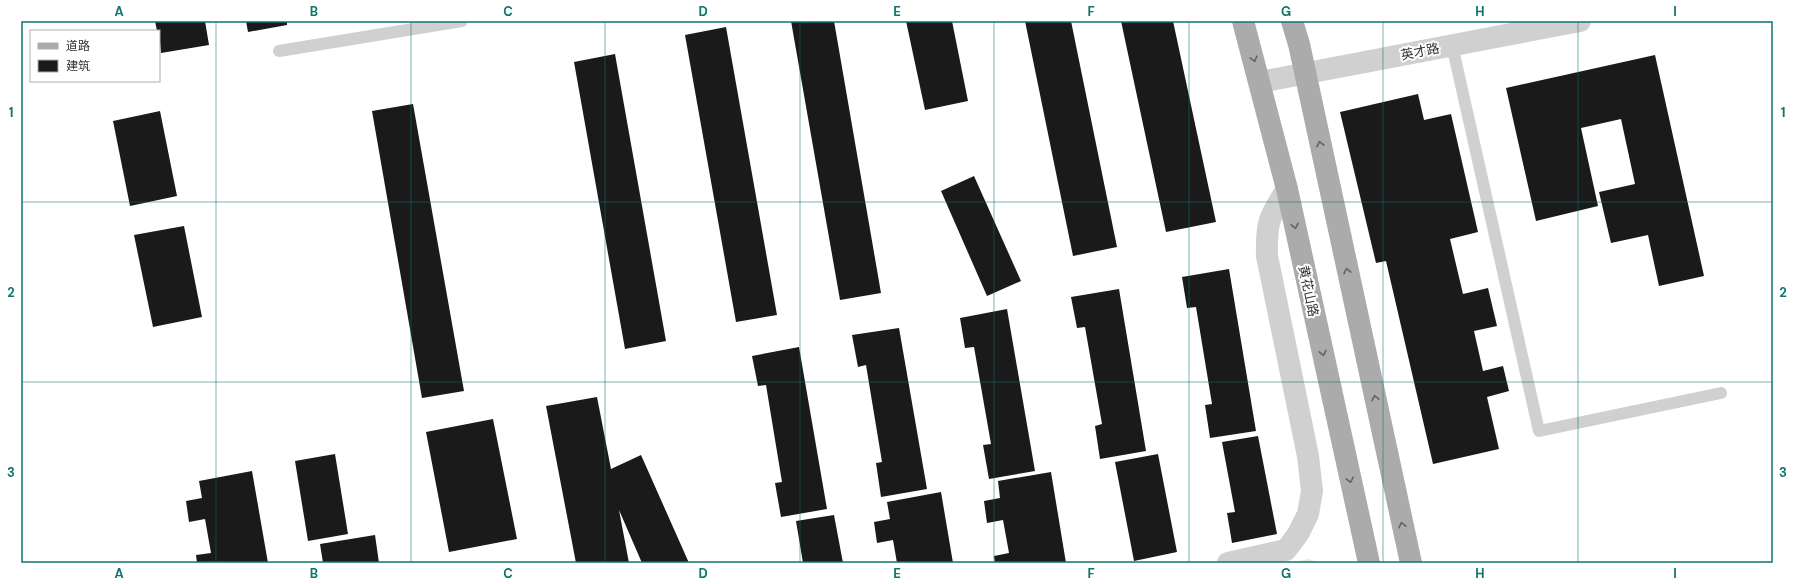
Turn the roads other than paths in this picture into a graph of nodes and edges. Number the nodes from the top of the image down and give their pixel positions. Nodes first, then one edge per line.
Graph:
1 (462, 21) edge
2 (1243, 21) edge
3 (1292, 21) edge
4 (1580, 21) edge
5 (1452, 45) junction
6 (280, 51) dead end
7 (1304, 72) junction
8 (1260, 82) junction
9 (1287, 189) junction
10 (1721, 393) dead end
11 (1228, 563) edge
12 (1369, 563) edge
13 (1411, 563) edge

1 - 6 lane
2 -> 8 main road, 黄花山路
3 - 7 main road
4 - 5 street, 英才路
5 - 7 street, 英才路
5 - 10 lane
7 - 8 street, 英才路
13 -> 7 main road
8 - 9 main road, 黄花山路
9 - 11 street
9 -> 12 main road, 黄花山路

